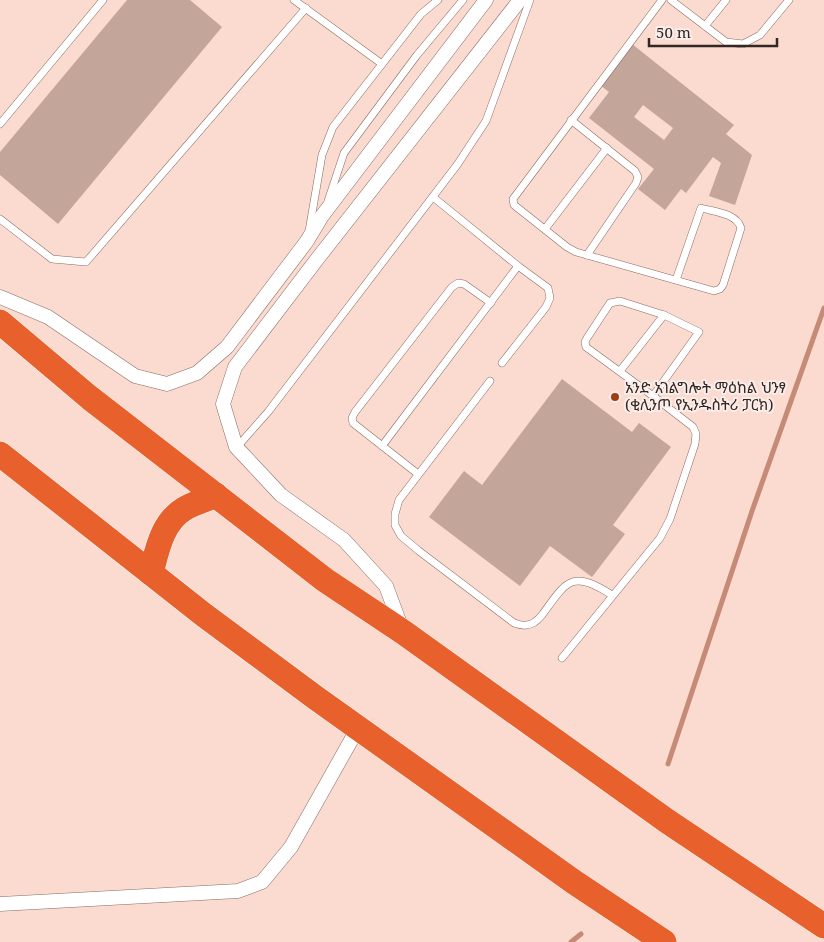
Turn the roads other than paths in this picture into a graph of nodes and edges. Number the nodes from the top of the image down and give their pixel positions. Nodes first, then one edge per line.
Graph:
1 (103, 0) edge
2 (294, 0) edge
3 (438, 0) edge
4 (463, 0) edge
5 (486, 0) edge
6 (520, 0) edge
7 (530, 0) edge
8 (662, 0) edge
9 (671, 0) edge
10 (726, 0) edge
11 (789, 0) edge
12 (306, 8) junction
13 (705, 26) junction
14 (382, 64) junction
15 (571, 120) junction
16 (0, 124) edge
17 (607, 148) junction
18 (432, 197) junction
19 (322, 216) junction
20 (0, 218) edge
21 (545, 229) junction
22 (307, 240) junction
23 (587, 255) junction
24 (518, 266) junction
25 (676, 280) junction
26 (0, 297) edge
27 (491, 303) junction
28 (664, 315) junction
29 (0, 322) edge
30 (502, 363) dead end
31 (620, 371) junction
32 (490, 381) dead end
33 (654, 396) junction
34 (382, 446) junction
35 (236, 447) junction
36 (0, 454) edge
37 (418, 474) junction
38 (216, 496) junction
39 (151, 573) junction
40 (612, 595) junction
41 (403, 632) junction
42 (562, 658) dead end
43 (358, 728) junction
44 (0, 904) edge
45 (824, 926) edge
46 (664, 942) edge

1 - 16 lane
2 - 12 lane
3 - 14 lane
4 - 19 lane
5 - 19 street
6 - 35 street
7 - 18 lane
8 - 15 lane
9 - 13 lane
10 - 13 lane
11 - 13 lane
12 - 14 lane
12 - 20 lane
14 - 22 lane
15 - 17 lane
15 - 21 lane
17 - 21 lane
17 - 23 lane
18 - 24 lane
18 - 35 lane
19 - 22 street
21 - 23 lane
22 - 26 street
23 - 25 lane
24 - 27 lane
24 - 30 lane
25 - 25 lane
27 - 34 lane
27 - 34 lane
28 - 31 lane
28 - 31 lane
28 - 33 lane
29 - 38 highway
31 - 33 lane
32 - 37 lane
33 - 40 lane
34 - 37 lane
35 - 41 street
36 - 39 highway
37 - 40 lane
38 - 39 highway
38 - 41 highway
39 - 43 highway
40 - 42 lane
41 - 45 highway
43 - 44 street
43 - 46 highway

